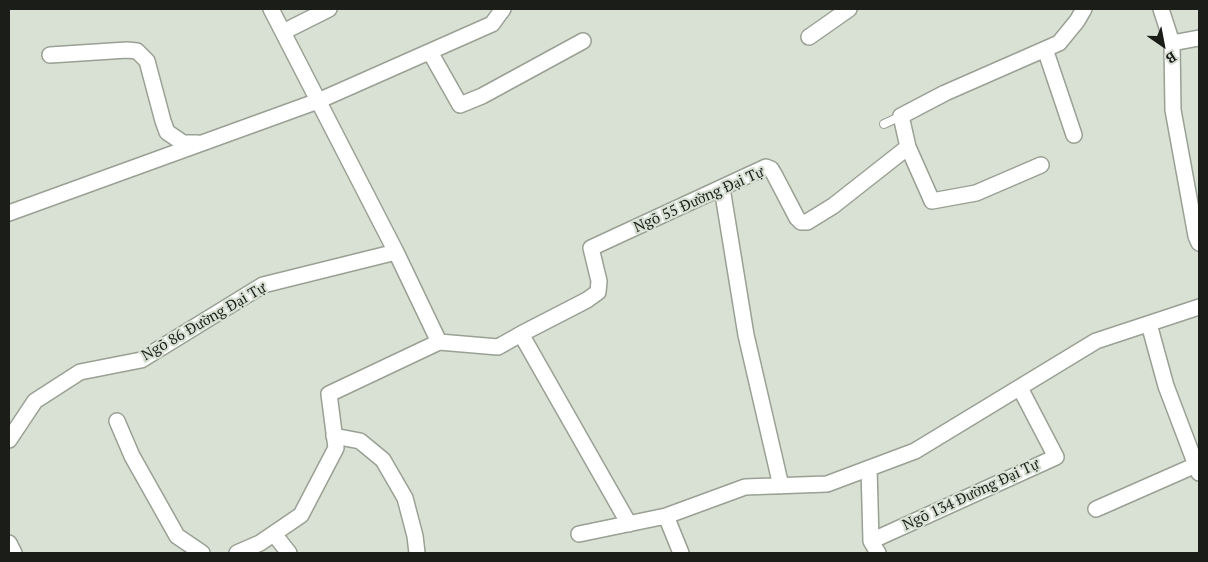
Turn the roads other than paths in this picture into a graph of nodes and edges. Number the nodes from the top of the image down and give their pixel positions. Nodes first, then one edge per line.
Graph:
1 (271, 9) edge
2 (329, 9) edge
3 (503, 9) edge
4 (849, 9) edge
5 (1084, 9) edge
6 (1161, 9) edge
7 (283, 32) junction
8 (809, 37) dead end
9 (1199, 38) edge
10 (583, 41) dead end
11 (1172, 44) junction
12 (1045, 49) junction
13 (430, 52) junction
14 (50, 55) dead end
15 (318, 101) junction
16 (901, 116) junction
17 (884, 124) dead end
18 (1074, 135) dead end
19 (199, 143) junction
20 (908, 147) junction
21 (1041, 165) dead end
22 (722, 188) junction
23 (9, 212) edge
24 (1199, 243) edge
25 (396, 252) junction
26 (1199, 307) edge
27 (1150, 324) junction
28 (521, 334) junction
29 (439, 342) junction
30 (1020, 388) junction
31 (117, 421) dead end
32 (334, 436) junction
33 (9, 440) edge
34 (869, 468) junction
35 (1198, 469) edge
36 (781, 486) junction
37 (1096, 509) dead end
38 (666, 516) junction
39 (629, 524) junction
40 (274, 534) junction
41 (579, 534) dead end
42 (9, 543) edge
43 (875, 547) edge
44 (14, 553) edge
45 (202, 553) edge
46 (237, 553) edge
47 (289, 553) edge
48 (417, 553) edge
49 (681, 553) edge

1 - 7 street
2 - 7 street
3 - 13 street
4 - 8 street
5 - 12 street
6 - 11 street
7 - 15 street
9 - 11 street
10 - 13 street
11 - 24 street
12 - 16 street
12 - 18 street
13 - 15 street
14 - 19 street
15 - 19 street
15 - 25 street
16 - 17 lane
16 - 20 street
19 - 23 street
20 - 21 street
20 - 22 street, Ngõ 55 Đường Đại Tự
22 - 28 street, Ngõ 55 Đường Đại Tự
22 - 36 street
25 - 29 street
25 - 33 street, Ngõ 86 Đường Đại Tự
26 - 27 street
27 - 30 street
27 - 35 street
28 - 29 street
28 - 39 street
29 - 32 street
30 - 34 street
30 - 43 street, Ngõ 134 Đường Đại Tự
31 - 45 street
32 - 40 street
32 - 48 street
34 - 36 street
34 - 43 street
35 - 37 street
36 - 38 street
38 - 39 street
38 - 49 street
39 - 41 street
40 - 46 street
40 - 47 street
42 - 44 street

